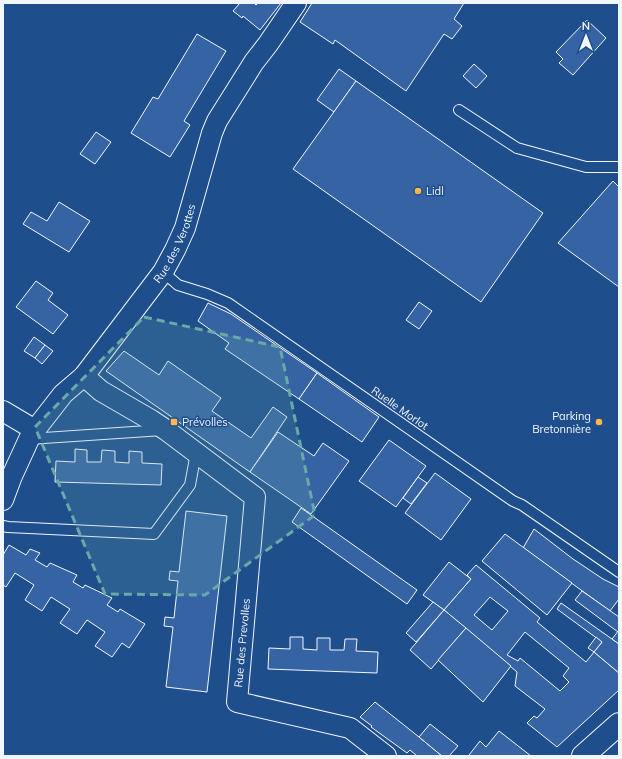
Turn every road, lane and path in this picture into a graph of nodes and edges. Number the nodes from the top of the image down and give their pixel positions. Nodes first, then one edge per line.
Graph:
1 (296, 3) edge
2 (459, 110) dead end
3 (619, 167) edge
4 (163, 272) junction
5 (84, 376) junction
6 (3, 411) edge
7 (166, 430) junction
8 (32, 434) junction
9 (196, 453) junction
10 (8, 474) edge
11 (3, 500) edge
12 (3, 526) edge
13 (619, 572) edge
14 (619, 724) edge
15 (386, 756) edge
16 (584, 756) edge

1 - 4 street, Rue des Verottes
2 - 3 lane
4 - 5 street, Rue des Verottes
4 - 13 lane, Ruelle Morlot
5 - 7 street, Rue des Prevolles
5 - 8 street, Rue des Verottes
6 - 8 street
7 - 8 lane
7 - 9 street, Rue des Prevolles
8 - 10 street, Rue des Verottes
9 - 12 lane
9 - 15 street, Rue des Prevolles
10 - 11 street, Rue des Verottes
14 - 16 main road

